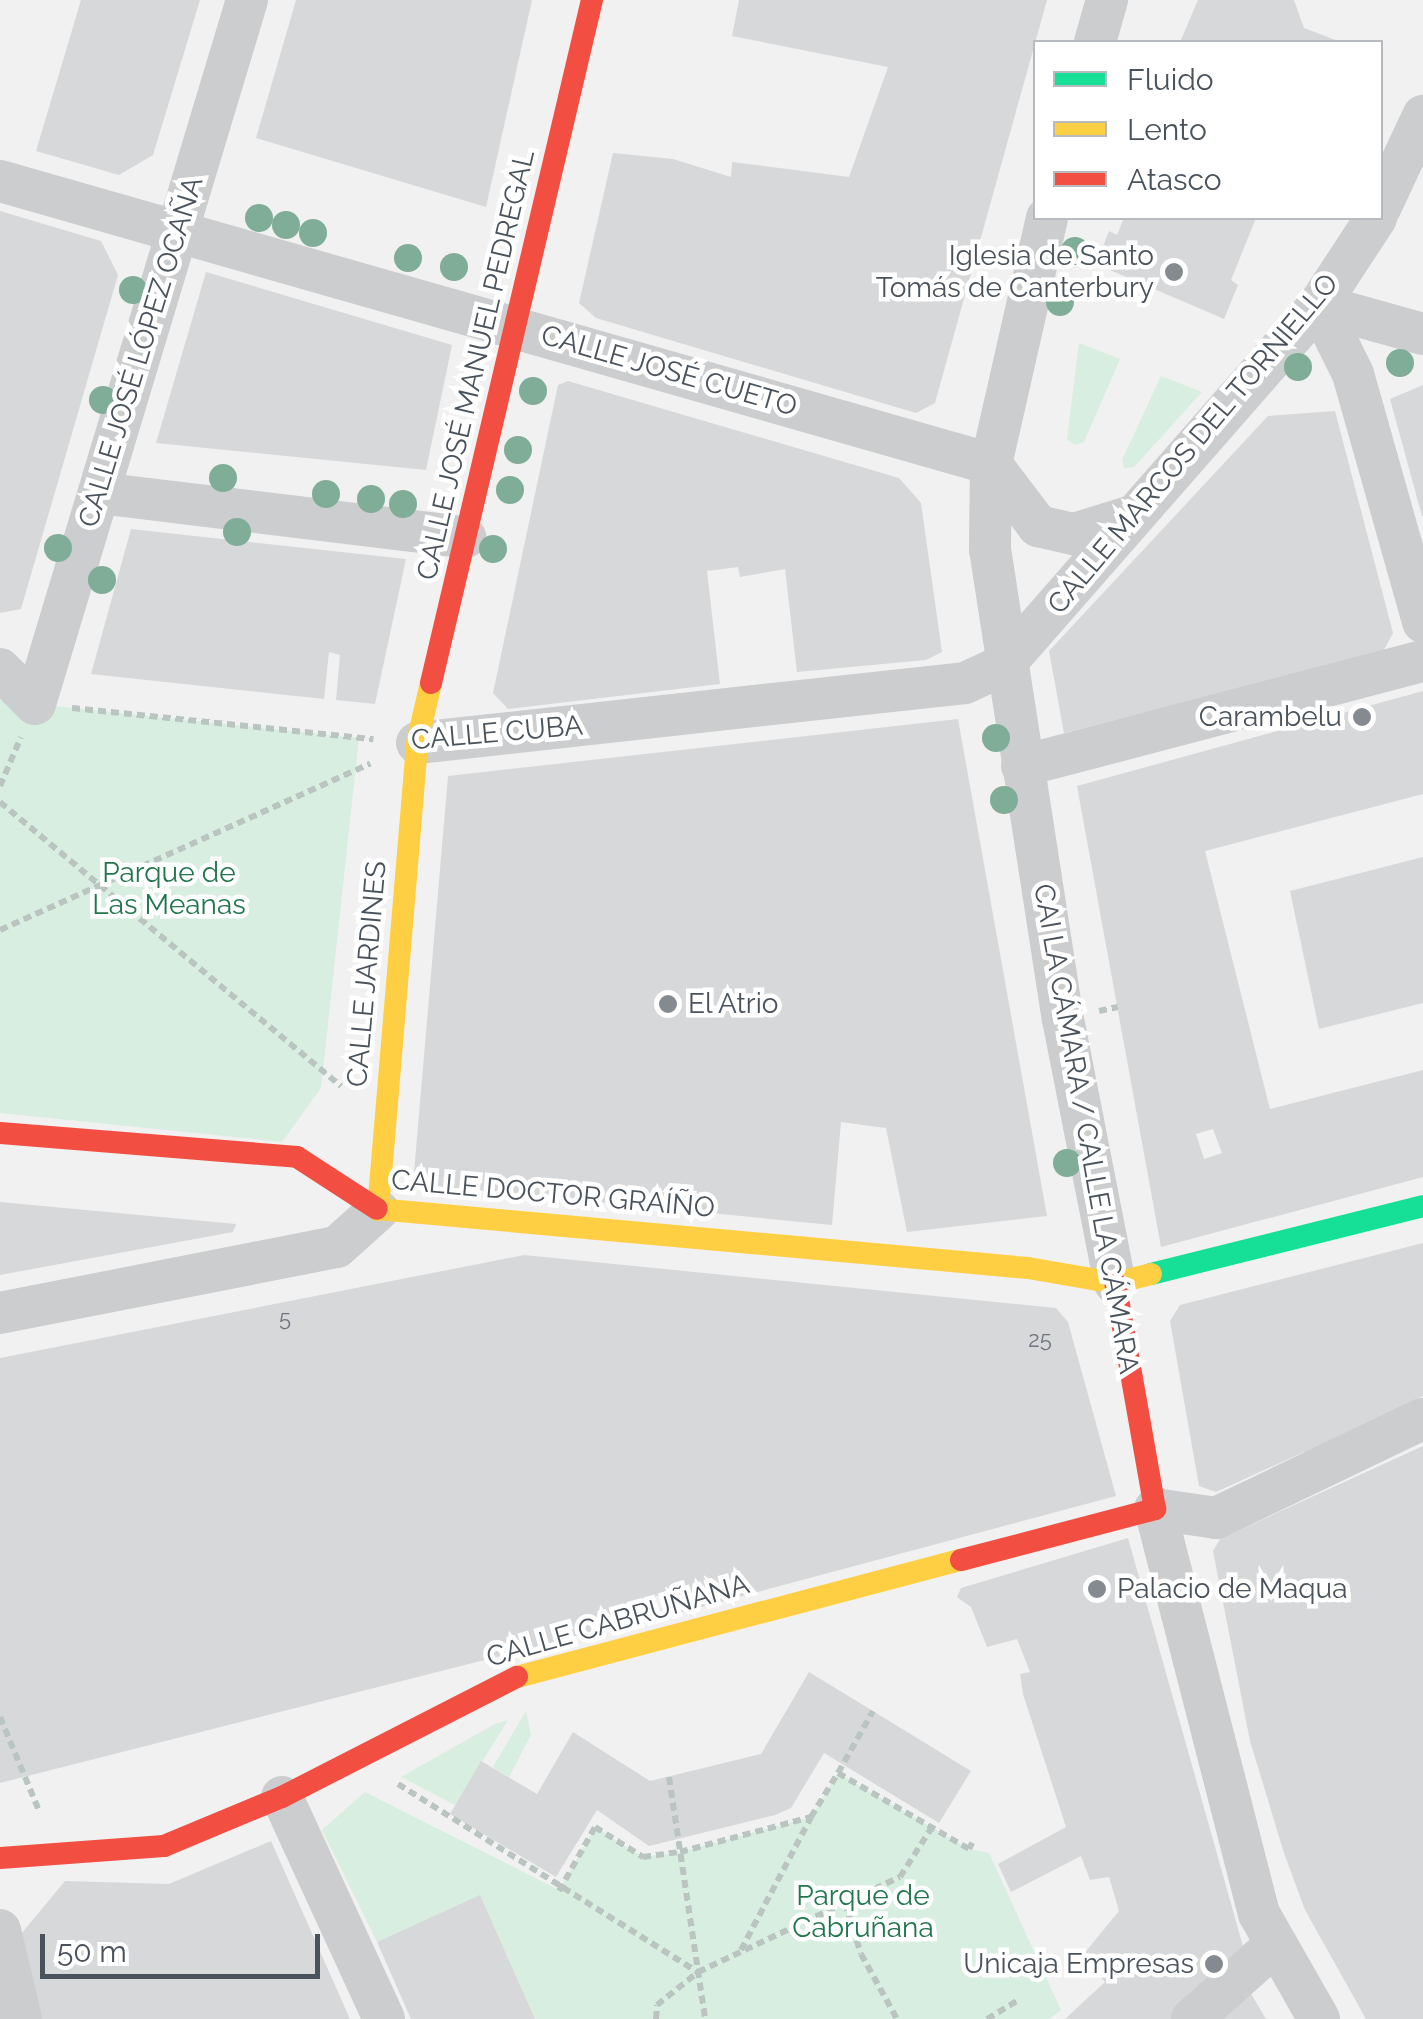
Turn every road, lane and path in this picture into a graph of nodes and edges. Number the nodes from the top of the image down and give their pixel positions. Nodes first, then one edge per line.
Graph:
1 (246, 0) edge
2 (592, 0) edge
3 (1107, 0) edge
4 (1096, 40) edge
5 (1423, 116) edge
6 (0, 180) edge
7 (1383, 202) edge
8 (1046, 220) edge
9 (1375, 220) edge
10 (176, 232) junction
11 (1319, 305) junction
12 (518, 327) junction
13 (1423, 334) edge
14 (991, 464) junction
15 (100, 493) junction
16 (1136, 514) junction
17 (464, 537) junction
18 (1423, 622) edge
19 (1423, 662) edge
20 (1004, 665) junction
21 (0, 669) edge
22 (35, 704) junction
23 (417, 743) junction
24 (1022, 766) junction
25 (0, 786) edge
26 (0, 802) edge
27 (100, 885) junction
28 (0, 930) edge
29 (385, 1122) junction
30 (0, 1132) edge
31 (1423, 1206) edge
32 (378, 1210) junction
33 (1115, 1283) junction
34 (0, 1314) edge
35 (1423, 1419) edge
36 (1155, 1509) junction
37 (874, 1711) dead end
38 (0, 1717) edge
39 (360, 1758) junction
40 (838, 1772) junction
41 (668, 1777) dead end
42 (282, 1797) junction
43 (811, 1817) junction
44 (932, 1827) junction
45 (972, 1842) dead end
46 (680, 1852) junction
47 (56, 1855) junction
48 (0, 1858) edge
49 (560, 1890) junction
50 (845, 1903) junction
51 (0, 1930) edge
52 (1274, 1946) junction
53 (740, 1952) junction
54 (698, 1972) junction
55 (1019, 2000) dead end
56 (21, 2019) edge
57 (384, 2019) edge
58 (656, 2019) edge
59 (705, 2019) edge
60 (897, 2019) edge
61 (986, 2019) edge
62 (1192, 2019) edge
63 (1319, 2019) edge

1 - 10 street, CALLE JOSÉ LÓPEZ OCAÑA
2 - 12 street, CALLE JOSÉ MANUEL PEDREGAL
3 - 4 street
5 - 7 street
6 - 10 street, CALLE JOSÉ CUETO
8 - 14 street, CAI LA CÁMARA / CALLE LA CÁMARA
9 - 11 street, CALLE MARCOS DEL TORNIELLO
10 - 12 street, CALLE JOSÉ CUETO
10 - 15 street, CALLE JOSÉ LÓPEZ OCAÑA
11 - 13 street
11 - 16 street, CALLE MARCOS DEL TORNIELLO
11 - 18 street
12 - 14 street, CALLE JOSÉ CUETO
12 - 17 street, CALLE JOSÉ MANUEL PEDREGAL
14 - 16 street
14 - 20 street, CAI LA CÁMARA / CALLE LA CÁMARA
15 - 17 street
15 - 22 street, CALLE JOSÉ LÓPEZ OCAÑA
16 - 20 street, CALLE MARCOS DEL TORNIELLO
17 - 23 street, CALLE JOSÉ MANUEL PEDREGAL
19 - 24 street
20 - 23 street, CALLE CUBA
20 - 24 street, CAI LA CÁMARA / CALLE LA CÁMARA
21 - 22 street
22 - 23 path, CALLE CUBA
22 - 25 path
23 - 27 path
23 - 29 street, CALLE JARDINES
24 - 33 street, CAI LA CÁMARA / CALLE LA CÁMARA
26 - 27 path
27 - 28 path
27 - 29 path
29 - 32 street, CALLE JARDINES
30 - 32 street, CALLE DOCTOR GRAÍÑO
31 - 33 street
32 - 33 street, CALLE DOCTOR GRAÍÑO
32 - 34 street
33 - 36 street, CAI LA CÁMARA / CALLE LA CÁMARA
35 - 36 street
36 - 39 street, CALLE CABRUÑANA
36 - 52 street, CAI LA CÁMARA / CALLE LA CÁMARA
37 - 40 path
38 - 47 path
39 - 42 street, CALLE CABRUÑANA
39 - 49 path
40 - 43 path
40 - 44 path
41 - 46 path
42 - 47 street, CALLE CABRUÑANA
42 - 57 street
43 - 46 path
43 - 53 path
44 - 45 path
44 - 50 path
46 - 49 path
46 - 54 path
47 - 48 street, CALLE CABRUÑANA
49 - 54 path
50 - 53 path
50 - 60 path
51 - 56 street
52 - 62 street
52 - 63 street, CAI LA CÁMARA / CALLE LA CÁMARA
53 - 54 path
54 - 58 path
54 - 59 path
55 - 61 path

